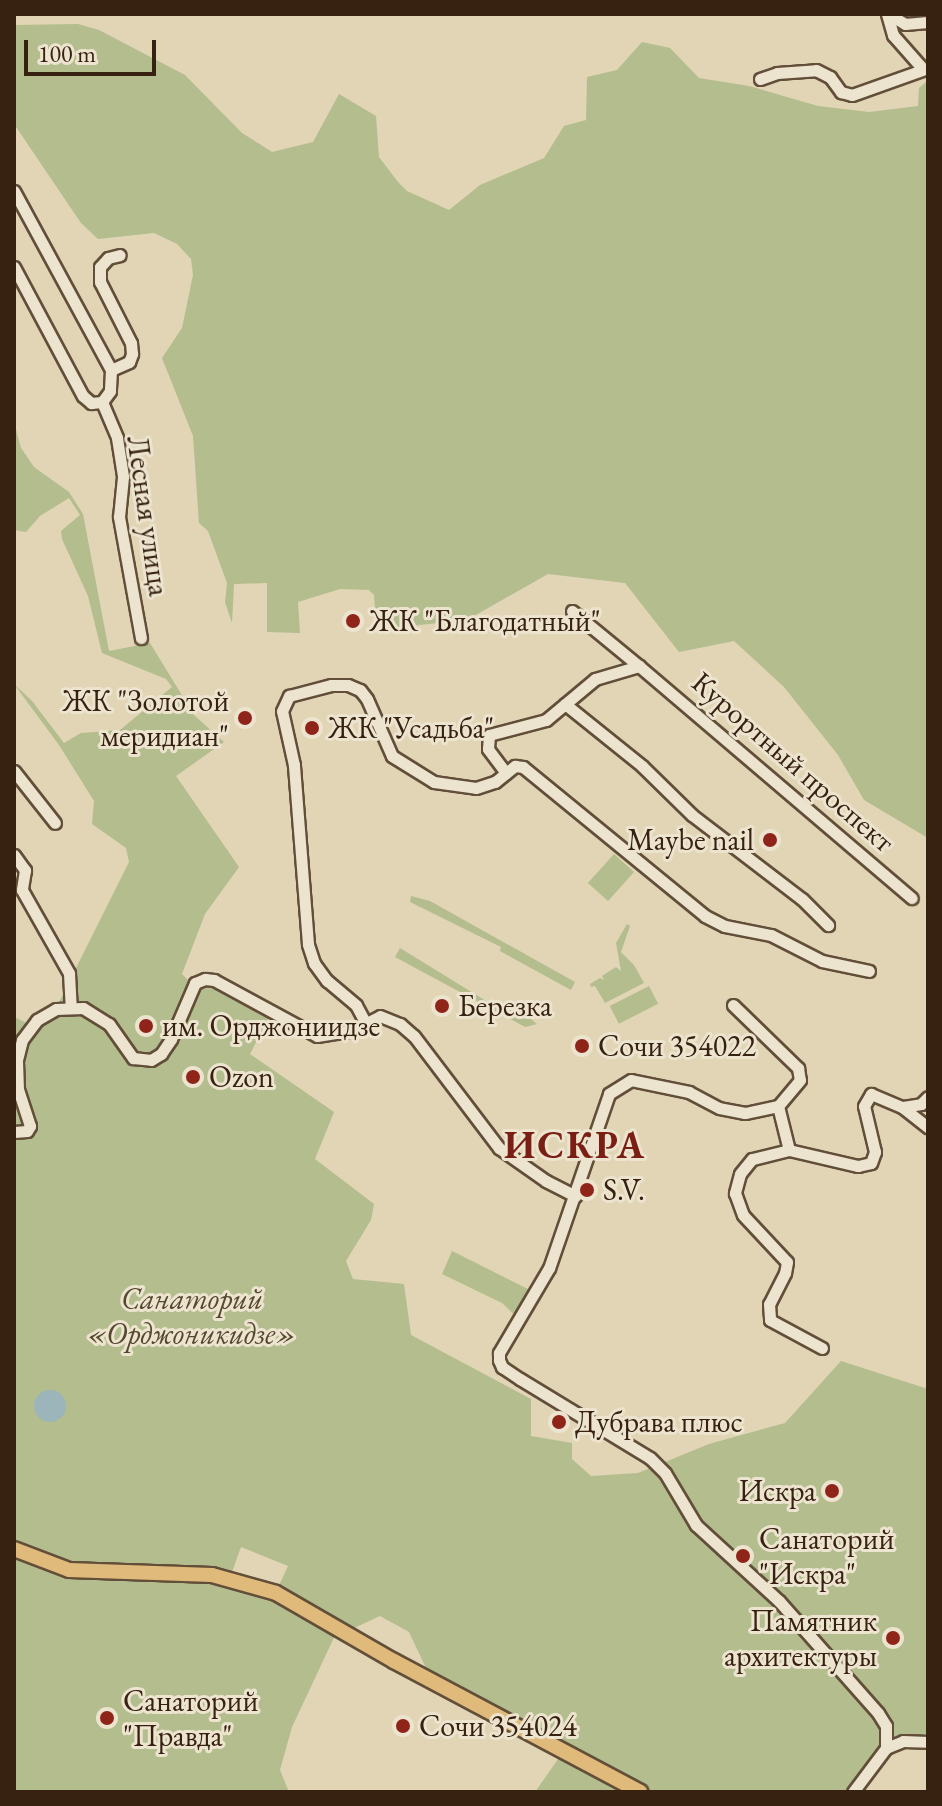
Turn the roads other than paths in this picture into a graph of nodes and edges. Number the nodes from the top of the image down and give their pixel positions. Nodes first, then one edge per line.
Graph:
1 (888, 14) edge
2 (928, 22) edge
3 (926, 69) edge
4 (760, 79) dead end
5 (14, 191) edge
6 (120, 255) dead end
7 (14, 267) edge
8 (111, 370) junction
9 (102, 402) junction
10 (572, 611) dead end
11 (141, 638) dead end
12 (639, 666) junction
13 (565, 704) junction
14 (14, 771) edge
15 (506, 773) junction
16 (55, 823) dead end
17 (14, 855) edge
18 (912, 898) dead end
19 (828, 925) dead end
20 (869, 971) dead end
21 (733, 1005) dead end
22 (71, 1007) junction
23 (365, 1022) junction
24 (928, 1097) edge
25 (778, 1106) junction
26 (902, 1107) junction
27 (928, 1127) edge
28 (14, 1132) edge
29 (789, 1150) junction
30 (575, 1196) junction
31 (822, 1348) dead end
32 (14, 1549) edge
33 (928, 1742) edge
34 (886, 1748) junction
35 (640, 1792) edge
36 (853, 1792) edge

1 - 2 street
1 - 3 street
3 - 4 street
5 - 8 street
6 - 8 street, Лесная улица
7 - 9 street, Лесная улица
8 - 9 street, Лесная улица
9 - 11 street, Лесная улица
10 - 12 street, Курортный проспект
12 - 13 street
12 - 18 street, Курортный проспект
13 - 15 street
13 - 19 street
14 - 16 street
15 - 20 street
15 - 23 street
17 - 22 street
21 - 25 street
22 - 23 street
22 - 28 street
23 - 30 street
24 - 26 street
25 - 29 street
25 - 30 street
26 - 27 street
26 - 29 street
29 - 31 street
30 - 34 street
32 - 35 main road
33 - 34 street
34 - 36 street

